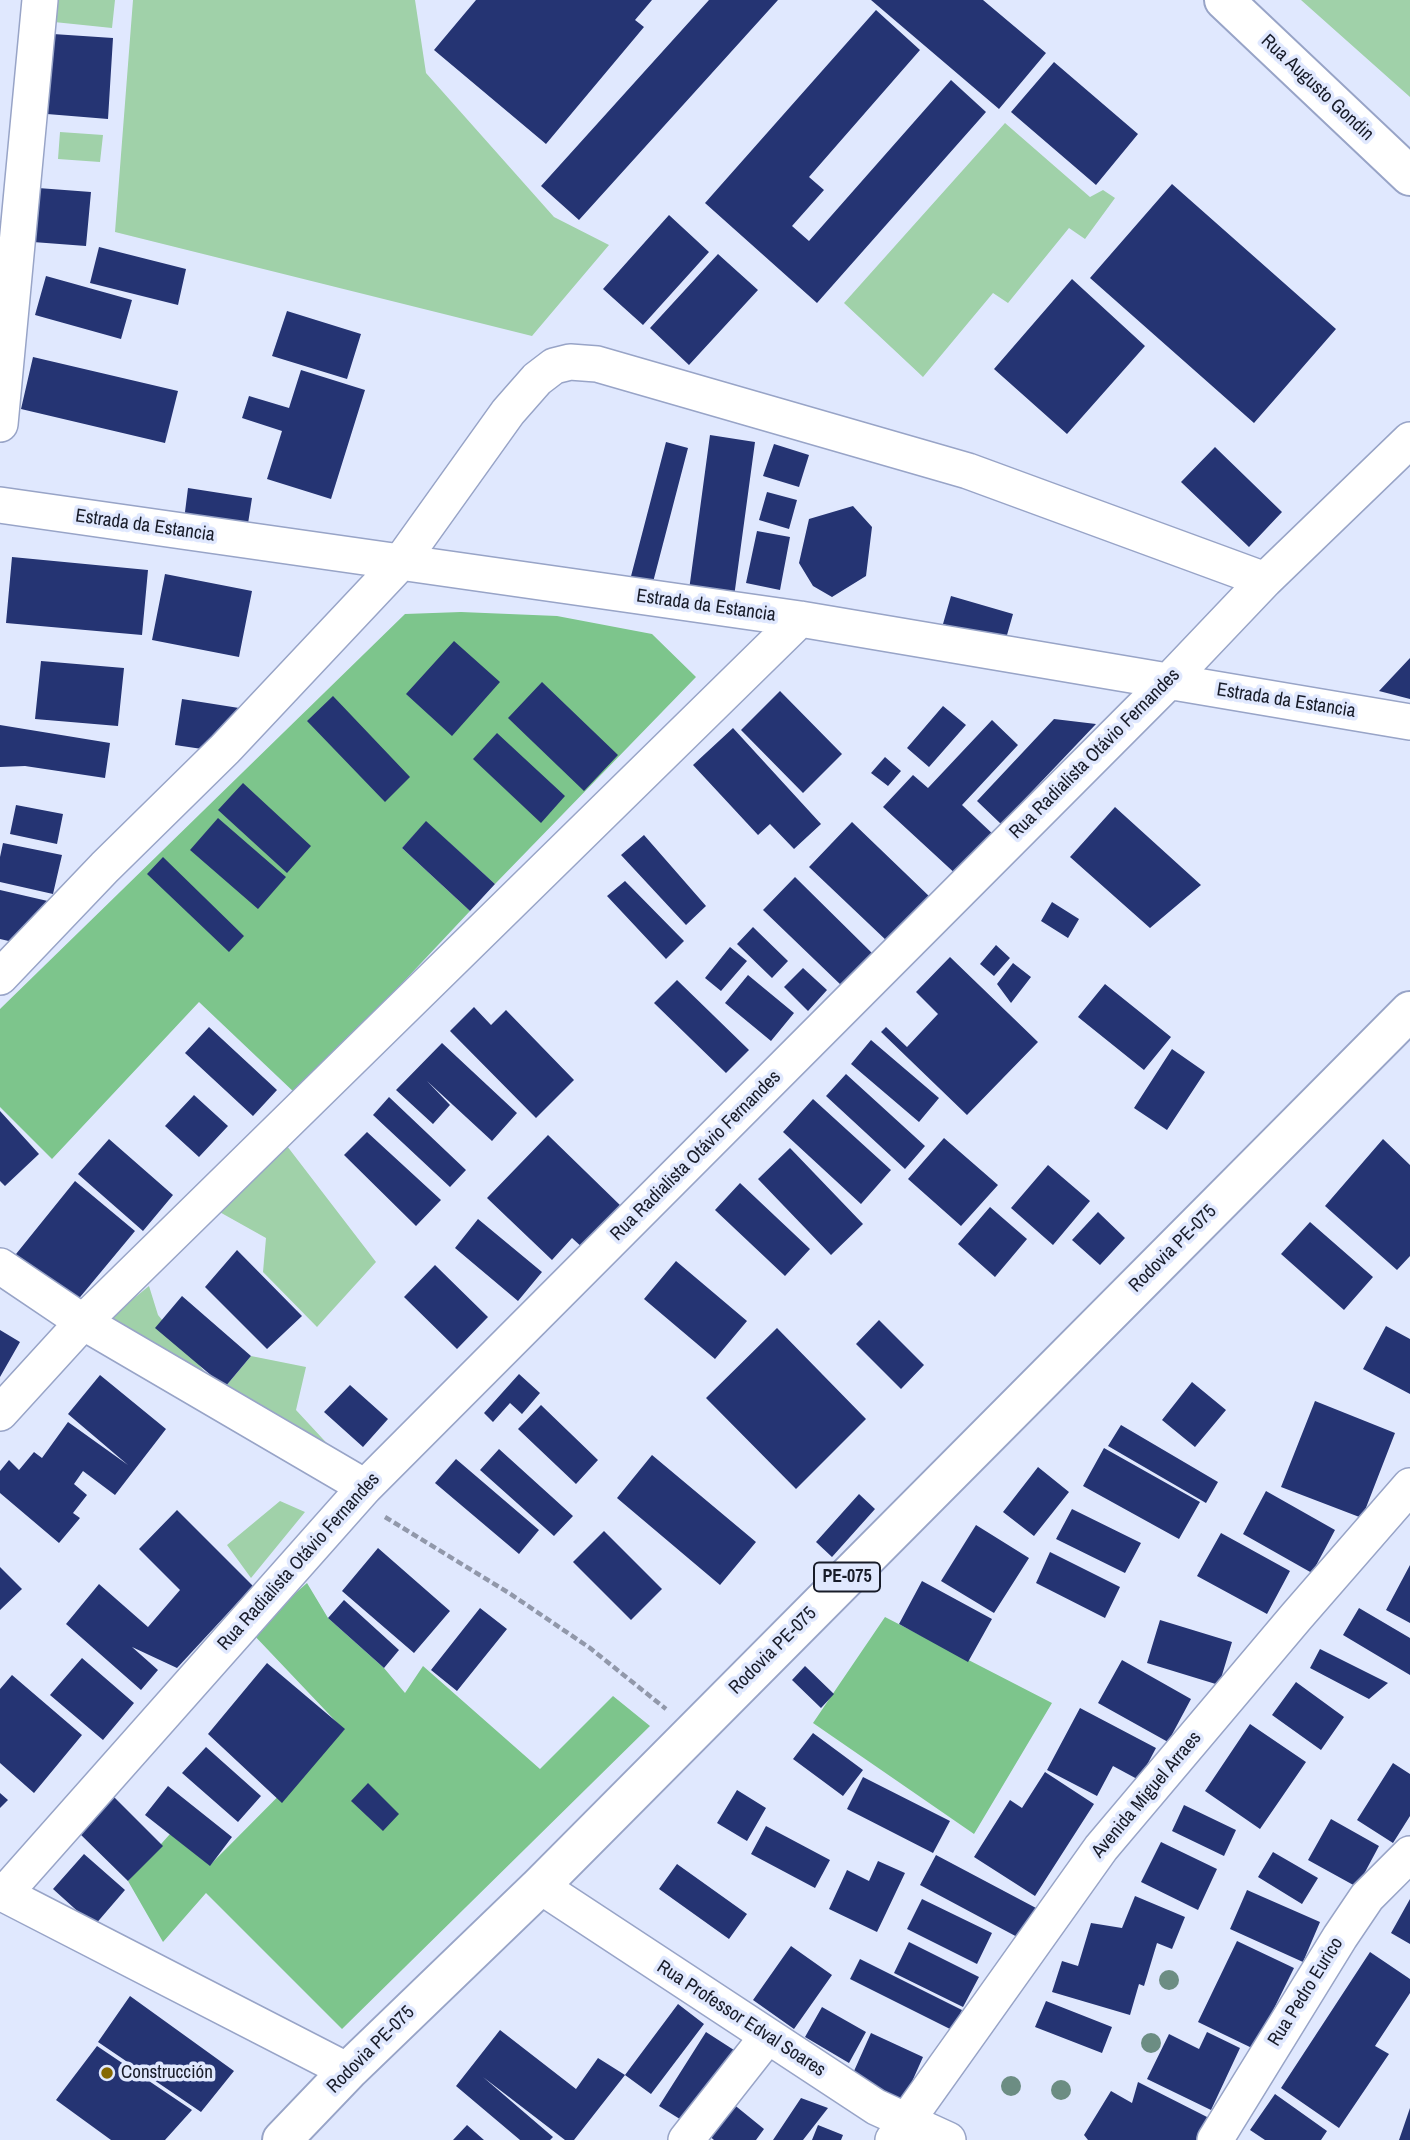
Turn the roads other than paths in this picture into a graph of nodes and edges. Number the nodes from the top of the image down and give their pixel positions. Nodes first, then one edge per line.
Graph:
1 (40, 0) edge
2 (1224, 0) edge
3 (1410, 176) edge
4 (0, 424) edge
5 (1410, 440) edge
6 (0, 505) edge
7 (400, 563) junction
8 (1265, 580) junction
9 (800, 619) junction
10 (1168, 682) junction
11 (1410, 722) edge
12 (0, 978) edge
13 (1410, 1011) edge
14 (0, 1266) edge
15 (83, 1322) junction
16 (0, 1413) edge
17 (1410, 1486) edge
18 (360, 1493) junction
19 (1410, 1854) edge
20 (540, 1886) junction
21 (2, 1893) edge
22 (767, 2037) junction
23 (348, 2071) junction
24 (900, 2131) edge
25 (282, 2140) edge
26 (686, 2140) edge
27 (948, 2140) edge
28 (1215, 2140) edge

1 - 4 street
2 - 3 main road, Rua Augusto Gondin
5 - 8 street, Rua Radialista Otávio Fernandes
6 - 7 street, Estrada da Estancia
7 - 8 street
7 - 9 street, Estrada da Estancia
7 - 12 street
8 - 10 street, Rua Radialista Otávio Fernandes
9 - 10 street, Estrada da Estancia
9 - 15 street
10 - 11 street, Estrada da Estancia
10 - 18 street, Rua Radialista Otávio Fernandes
13 - 20 main road, Rodovia PE-075 / PE-075
14 - 15 street
15 - 16 street
15 - 18 street
17 - 24 street, Avenida Miguel Arraes
18 - 21 street, Rua Radialista Otávio Fernandes
19 - 28 street, Rua Pedro Eurico
20 - 22 street, Rua Professor Edval Soares
20 - 23 main road, Rodovia PE-075 / PE-075
21 - 23 street
22 - 24 street, Rua Professor Edval Soares
22 - 26 street
23 - 25 main road, Rodovia PE-075 / PE-075
24 - 27 street, Rua Professor Edval Soares

